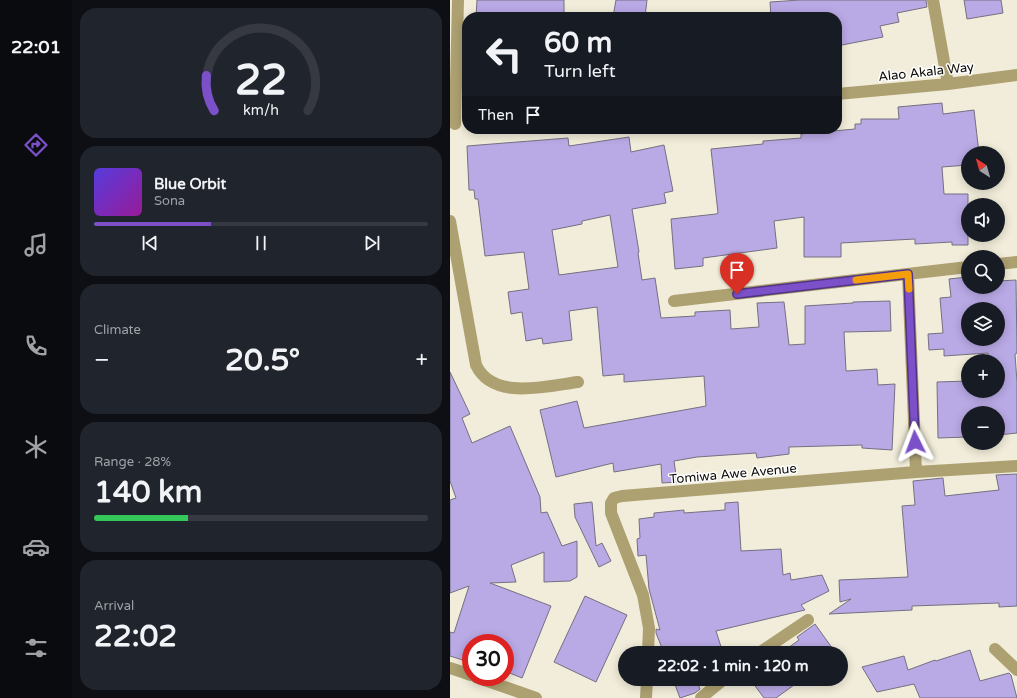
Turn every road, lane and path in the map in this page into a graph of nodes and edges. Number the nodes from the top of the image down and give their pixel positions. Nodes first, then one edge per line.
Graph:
1 (458, 0) edge
2 (933, 0) edge
3 (1017, 75) edge
4 (948, 84) junction
5 (842, 94) edge
6 (462, 123) edge
7 (452, 124) edge
8 (450, 221) edge
9 (1017, 262) edge
10 (1005, 263) edge
11 (961, 268) edge
12 (908, 274) junction
13 (674, 301) dead end
14 (578, 382) dead end
15 (1017, 466) edge
16 (916, 472) junction
17 (808, 620) dead end
18 (648, 646) edge
19 (769, 646) edge
20 (995, 649) dead end
21 (450, 668) edge
22 (1017, 670) edge
23 (462, 672) edge
24 (502, 686) edge
25 (647, 686) edge
26 (716, 686) edge
27 (536, 698) edge
28 (646, 698) edge
29 (701, 698) edge

1 - 7 street
2 - 4 street
3 - 4 street, Alao Akala Way
4 - 5 street, Alao Akala Way
6 - 7 street
8 - 14 street
9 - 10 street
11 - 12 street
12 - 13 street
12 - 16 street
15 - 16 street, Tomiwa Awe Avenue
16 - 18 street, Tomiwa Awe Avenue
17 - 19 street
20 - 22 street
21 - 23 street
24 - 27 street
25 - 28 street
26 - 29 street

